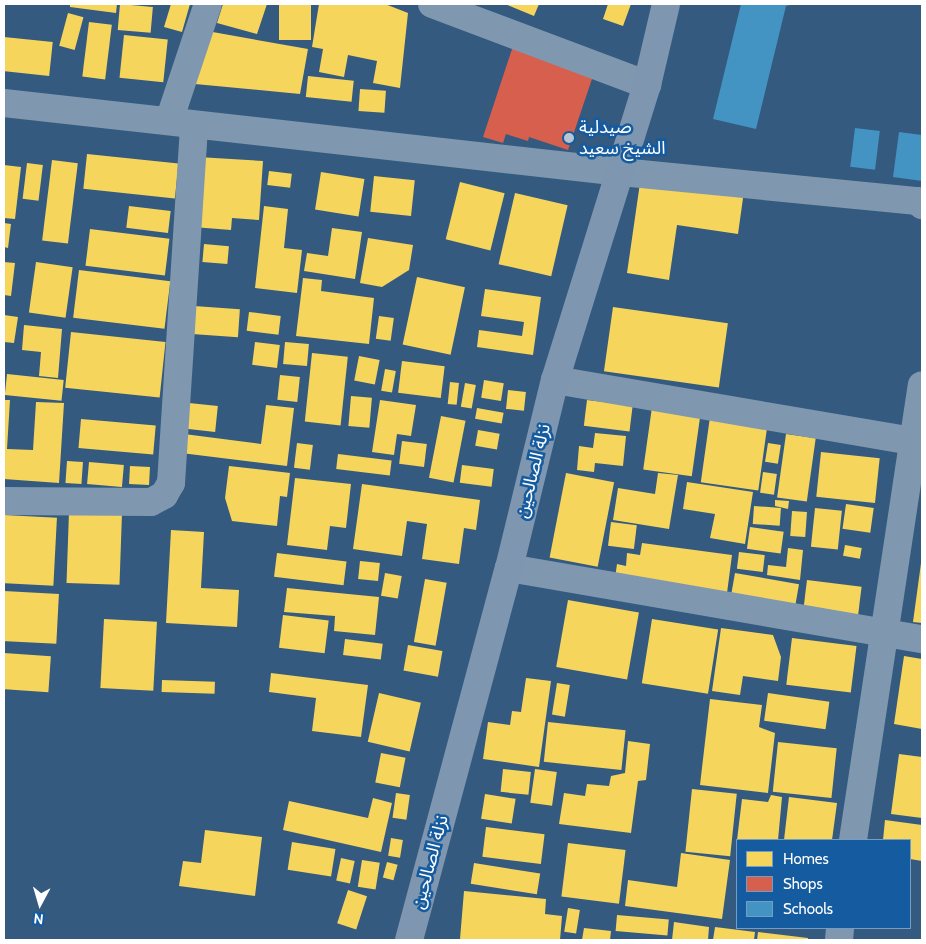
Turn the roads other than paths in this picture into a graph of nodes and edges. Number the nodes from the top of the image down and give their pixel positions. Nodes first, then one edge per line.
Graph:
1 (208, 4) edge
2 (432, 4) edge
3 (666, 4) edge
4 (647, 85) junction
5 (4, 103) edge
6 (182, 124) junction
7 (621, 172) junction
8 (922, 205) edge
9 (555, 380) junction
10 (922, 385) edge
11 (913, 441) junction
12 (4, 501) edge
13 (509, 568) junction
14 (884, 631) junction
15 (922, 639) edge
16 (853, 839) edge
17 (409, 940) edge

1 - 6 street
2 - 4 street
3 - 4 main road, نزلة الصالحين
4 - 7 main road, نزلة الصالحين
5 - 6 street
6 - 7 street
6 - 12 street
7 - 8 street
7 - 9 main road, نزلة الصالحين
9 - 11 street
9 - 13 main road, نزلة الصالحين
10 - 11 street
11 - 14 street
13 - 14 street
13 - 17 main road, نزلة الصالحين
14 - 15 street
14 - 16 street

